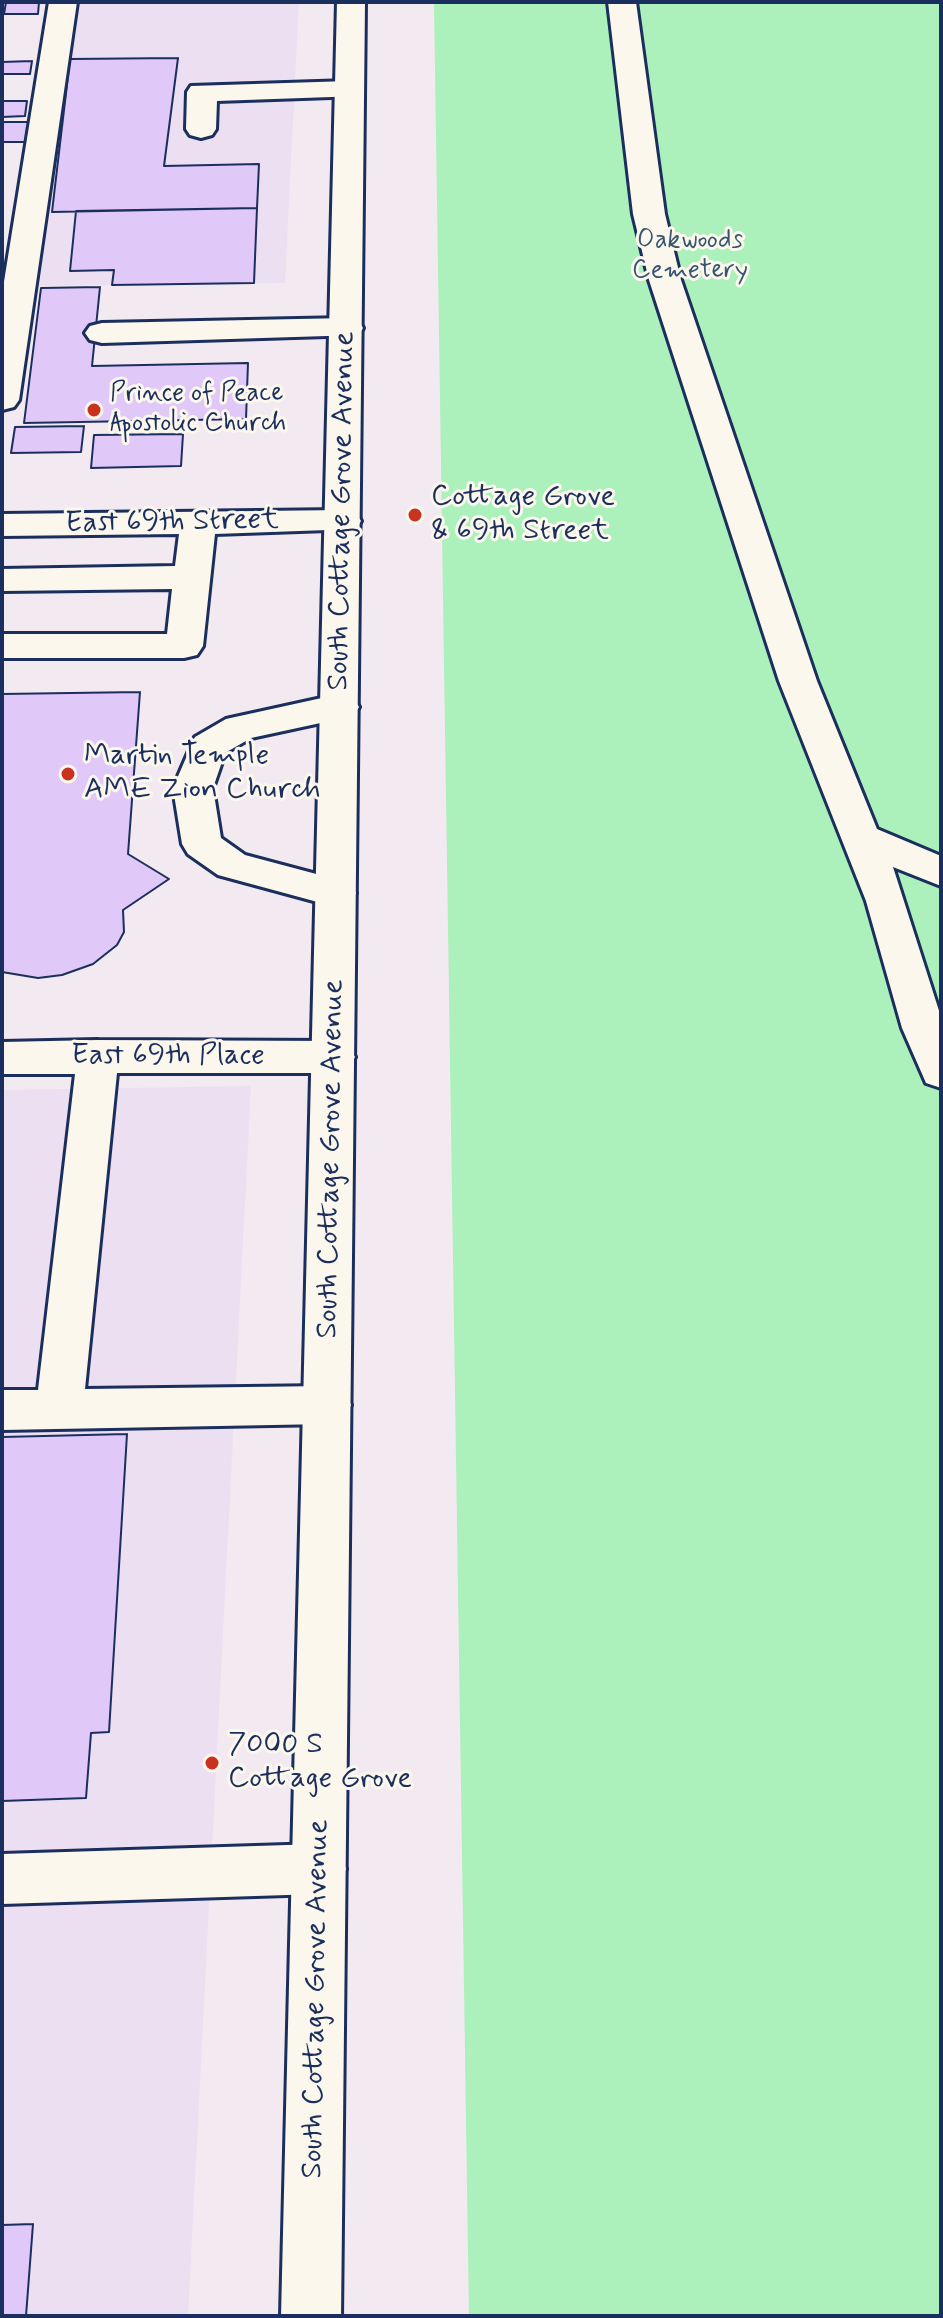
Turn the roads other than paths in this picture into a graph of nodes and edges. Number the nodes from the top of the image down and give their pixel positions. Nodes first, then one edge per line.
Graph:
1 (63, 2) edge
2 (351, 2) edge
3 (622, 2) edge
4 (349, 90) junction
5 (201, 129) dead end
6 (347, 328) junction
7 (102, 333) dead end
8 (2, 400) edge
9 (343, 521) junction
10 (198, 523) junction
11 (2, 525) edge
12 (193, 577) junction
13 (2, 580) edge
14 (2, 646) edge
15 (340, 707) junction
16 (863, 839) junction
17 (941, 872) edge
18 (336, 893) junction
19 (98, 1056) junction
20 (334, 1057) junction
21 (2, 1058) edge
22 (941, 1072) edge
23 (327, 1405) junction
24 (59, 1409) junction
25 (2, 1410) edge
26 (319, 1869) junction
27 (2, 1879) edge
28 (311, 2316) edge

1 - 8 main road
2 - 4 main road, South Cottage Grove Avenue
3 - 16 main road
4 - 5 main road
4 - 6 main road, South Cottage Grove Avenue
6 - 7 main road
6 - 9 main road, South Cottage Grove Avenue
9 - 10 main road, East 69th Street
9 - 15 main road, South Cottage Grove Avenue
10 - 11 main road, East 69th Street
10 - 12 main road
12 - 13 main road
12 - 14 main road
15 - 18 main road, South Cottage Grove Avenue
15 - 18 main road
16 - 17 main road
16 - 22 main road
18 - 20 main road, South Cottage Grove Avenue
19 - 20 main road, East 69th Place
19 - 21 main road, East 69th Place
19 - 24 main road
20 - 23 main road, South Cottage Grove Avenue
23 - 24 main road
23 - 26 main road, South Cottage Grove Avenue
24 - 25 main road
26 - 27 main road
26 - 28 main road, South Cottage Grove Avenue

